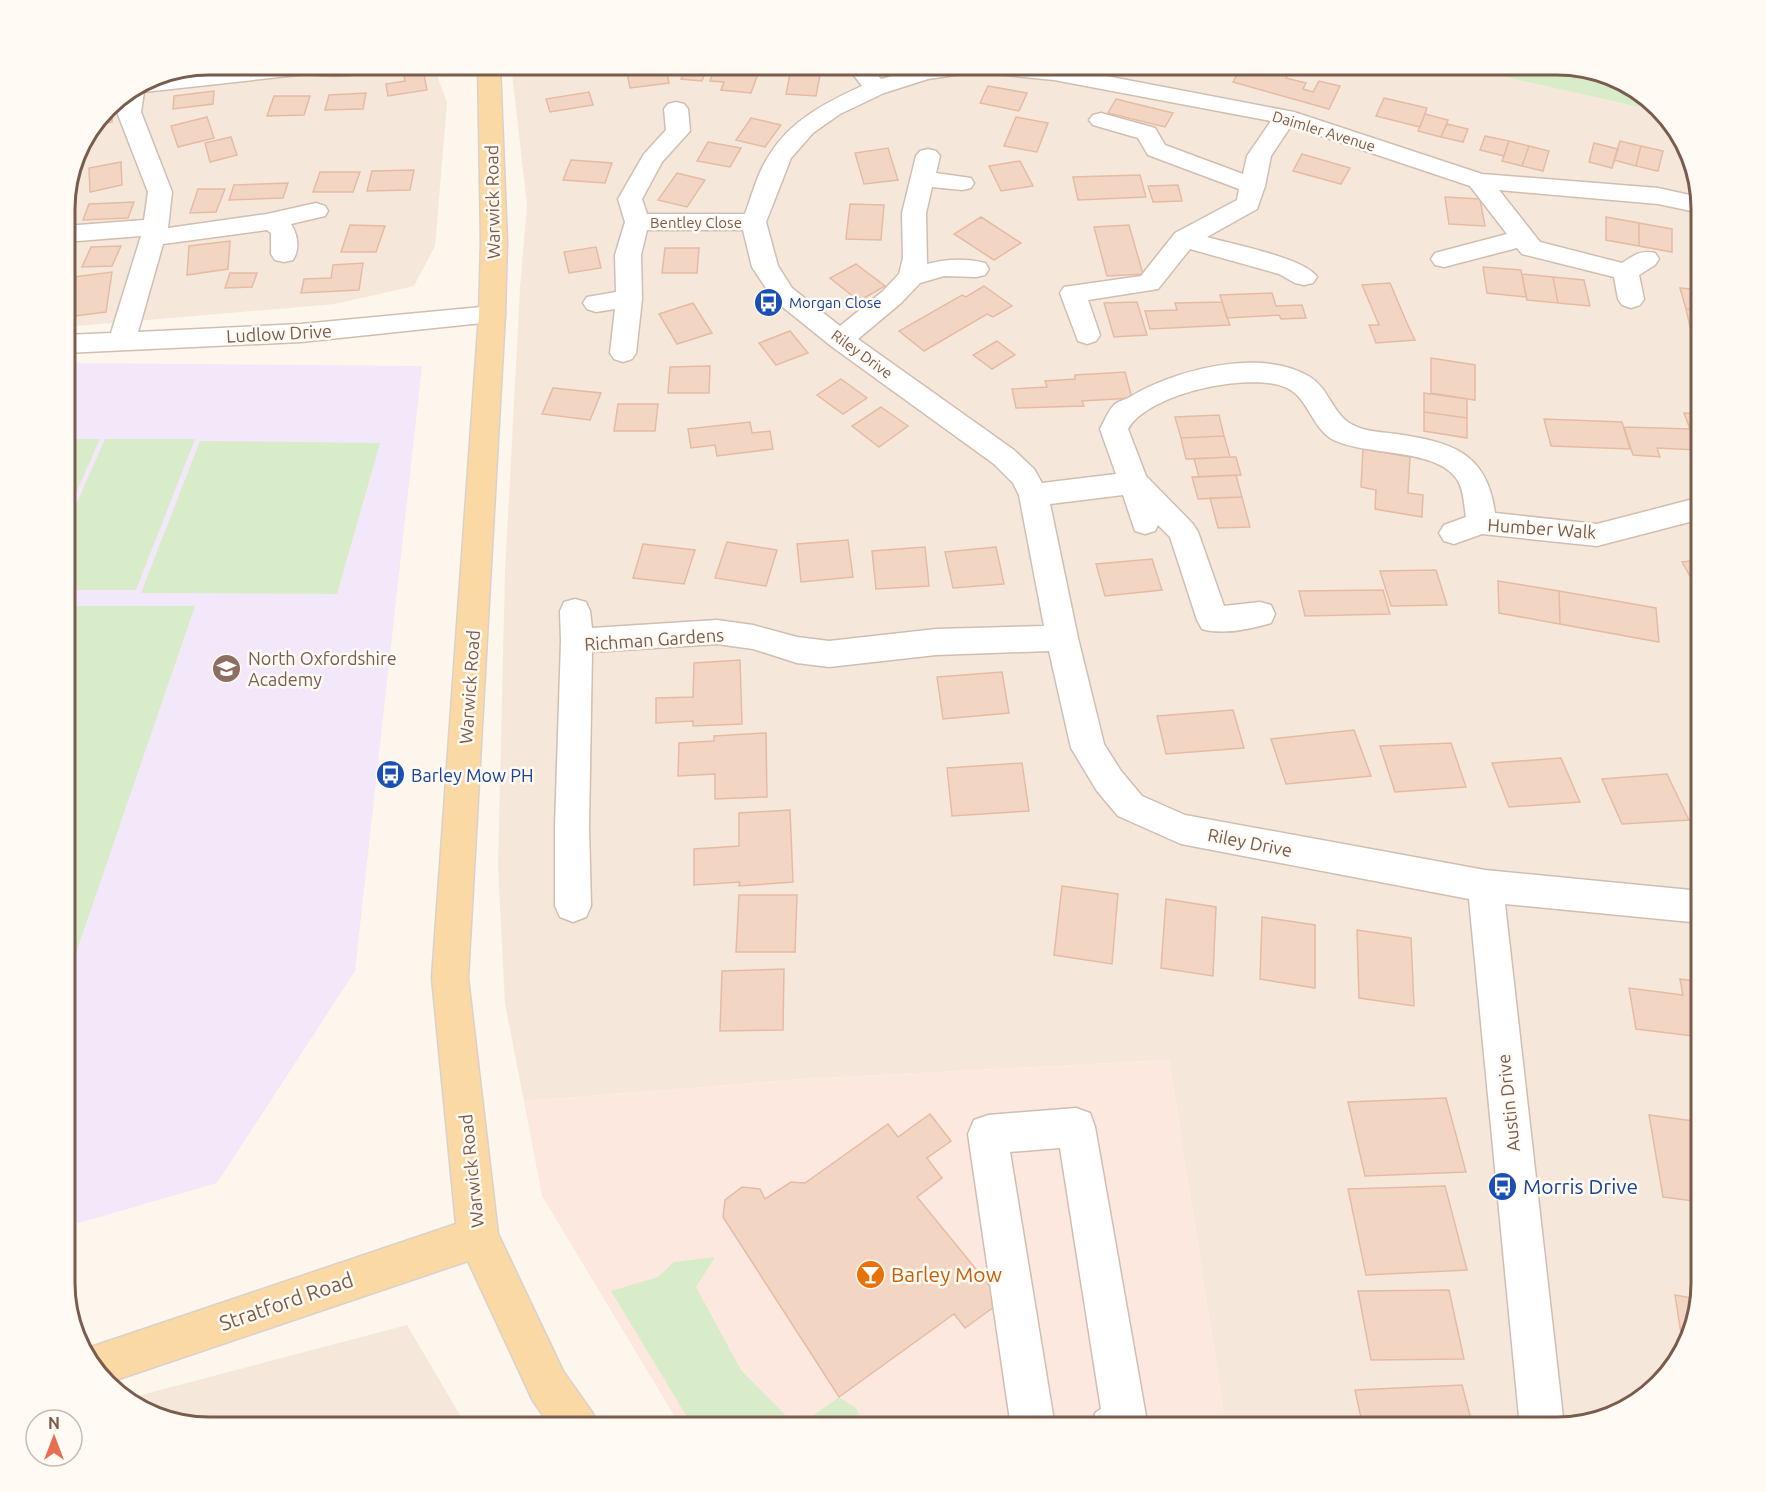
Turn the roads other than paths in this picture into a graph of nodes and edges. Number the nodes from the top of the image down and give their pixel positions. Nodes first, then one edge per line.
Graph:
1 (236, 75) edge
2 (489, 75) edge
3 (866, 75) edge
4 (918, 75) edge
5 (1065, 75) edge
6 (164, 83) edge
7 (876, 88) junction
8 (131, 101) edge
9 (676, 109) dead end
10 (1286, 117) junction
11 (1101, 120) dead end
12 (1479, 181) junction
13 (962, 183) dead end
14 (1252, 186) junction
15 (1691, 203) edge
16 (316, 211) dead end
17 (266, 222) junction
18 (637, 222) junction
19 (754, 222) junction
20 (154, 232) junction
21 (75, 234) edge
22 (1523, 238) junction
23 (1184, 239) junction
24 (284, 254) dead end
25 (1444, 259) dead end
26 (976, 269) dead end
27 (911, 276) junction
28 (1304, 276) dead end
29 (629, 299) junction
30 (1631, 299) dead end
31 (596, 303) dead end
32 (492, 315) junction
33 (1087, 335) dead end
34 (122, 339) junction
35 (840, 340) junction
36 (75, 343) edge
37 (623, 353) dead end
38 (1134, 483) junction
39 (1034, 495) junction
40 (1691, 511) edge
41 (1145, 523) dead end
42 (1481, 523) junction
43 (1454, 534) dead end
44 (1260, 614) dead end
45 (1062, 638) junction
46 (1485, 886) junction
47 (573, 906) dead end
48 (1691, 906) edge
49 (478, 1237) junction
50 (102, 1363) edge
51 (570, 1417) edge
52 (1032, 1417) edge
53 (1124, 1417) edge
54 (1541, 1417) edge

1 - 6 street
2 - 32 main road, Warwick Road
3 - 7 street
4 - 7 street, Daimler Avenue
5 - 10 street, Daimler Avenue
7 - 19 street
8 - 20 street
9 - 18 street, Bentley Close
10 - 12 street, Daimler Avenue
10 - 14 street
11 - 14 street
12 - 15 street, Daimler Avenue
12 - 22 street
13 - 27 street
14 - 23 street
16 - 17 street
17 - 20 street
17 - 24 street
18 - 19 street, Bentley Close
18 - 29 street, Bentley Close
19 - 35 street, Riley Drive
20 - 21 street
20 - 34 street
22 - 25 street
22 - 30 street
23 - 28 street
23 - 33 street
26 - 27 street
27 - 35 street
29 - 31 street
29 - 37 street, Bentley Close
32 - 34 street, Ludlow Drive
32 - 49 main road, Warwick Road
34 - 36 street, Ludlow Drive
35 - 39 street, Riley Drive
38 - 39 street
38 - 41 street
38 - 42 street
38 - 44 street
39 - 45 street, Riley Drive
40 - 42 street, Humber Walk
42 - 43 street, Humber Walk
45 - 46 street, Riley Drive
45 - 47 street, Richman Gardens
46 - 48 street, Riley Drive
46 - 54 street, Austin Drive
49 - 50 main road, Stratford Road
49 - 51 main road, Warwick Road
52 - 53 street

